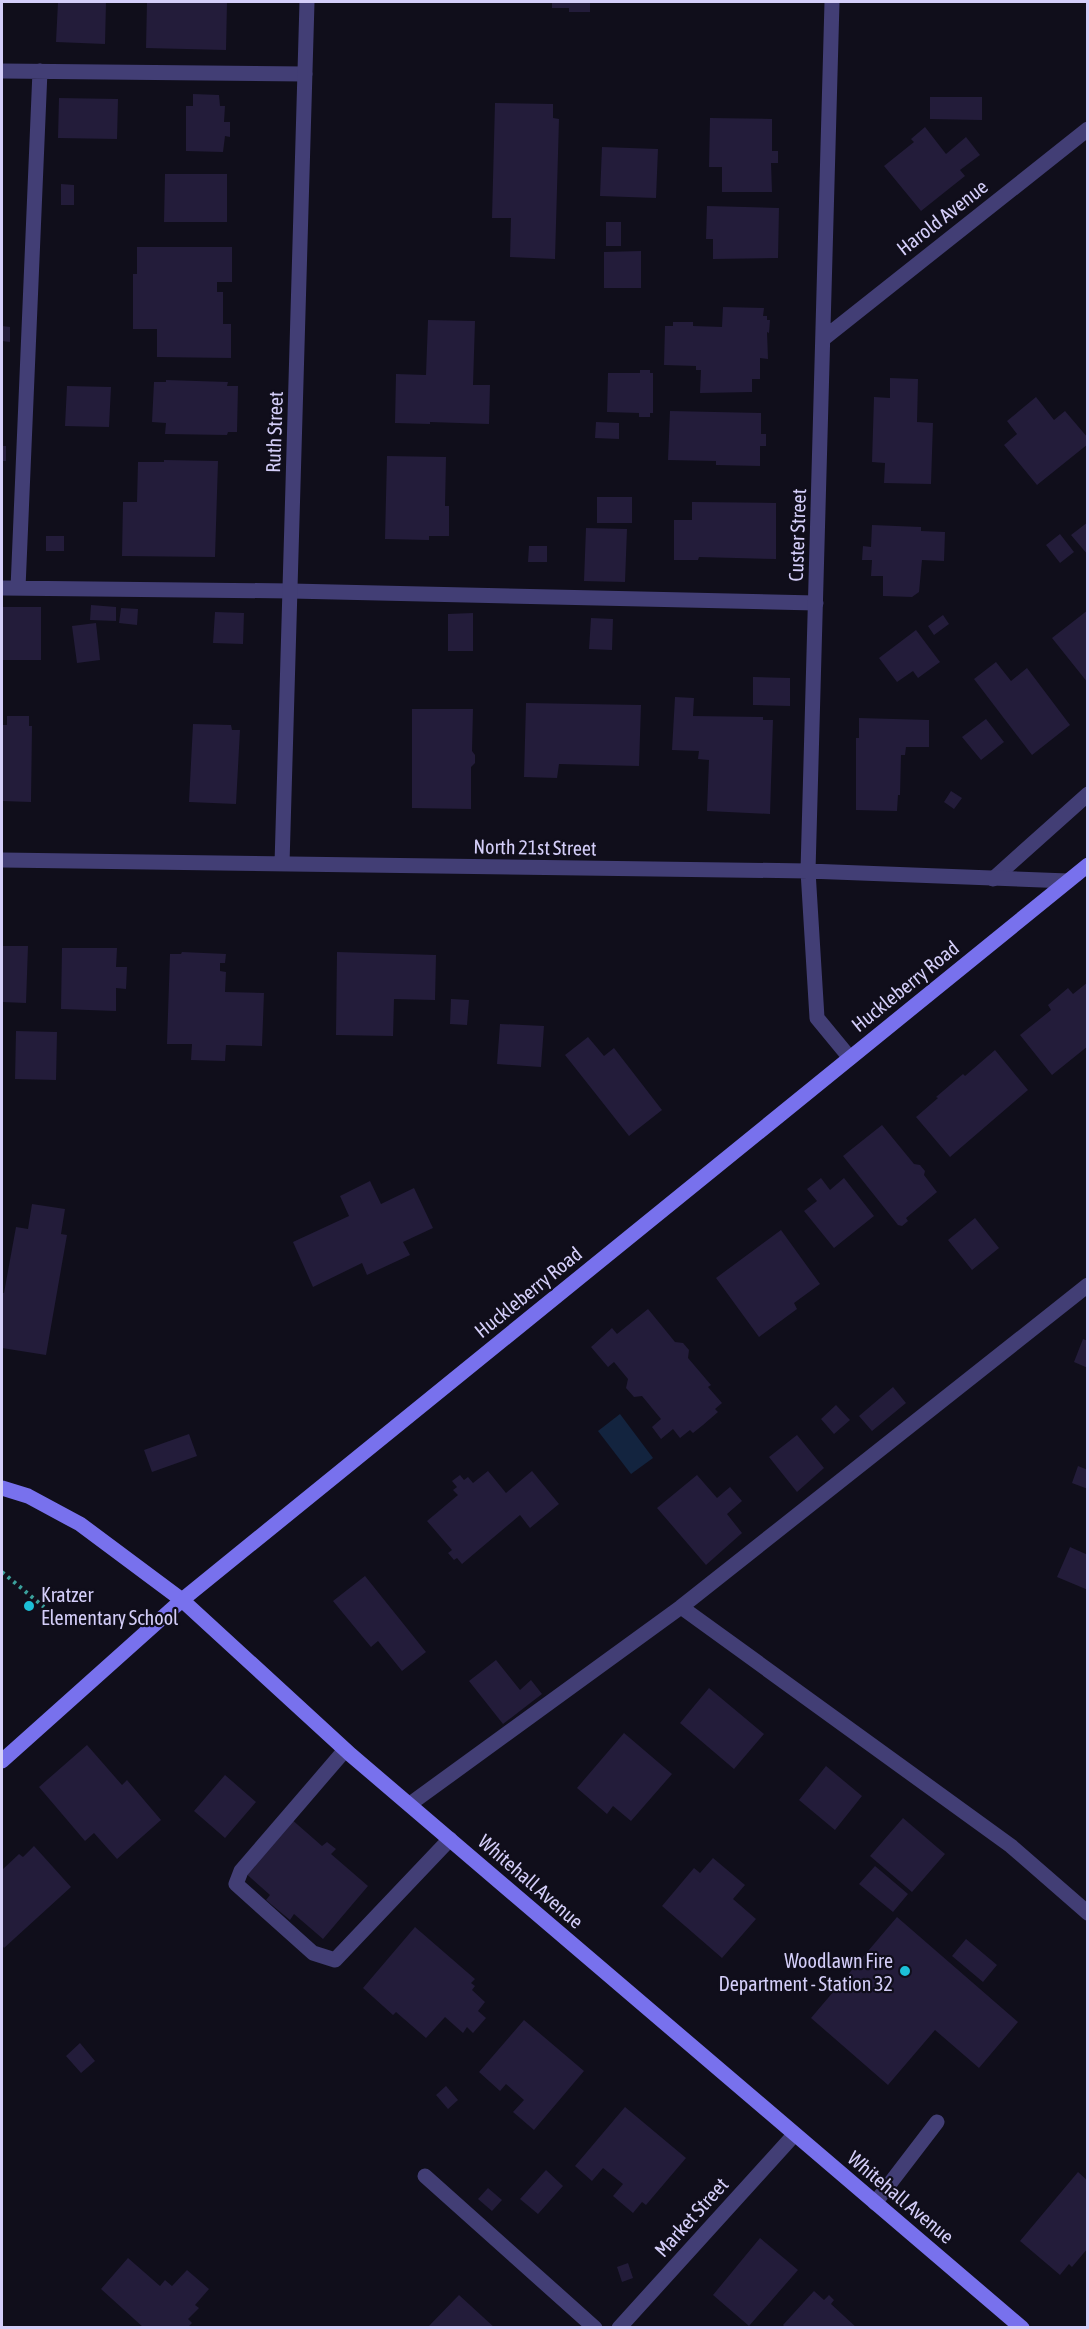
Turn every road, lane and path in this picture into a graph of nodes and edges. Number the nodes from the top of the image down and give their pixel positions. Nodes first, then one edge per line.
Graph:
1 (307, 2) edge
2 (832, 2) edge
3 (2, 71) edge
4 (40, 71) junction
5 (305, 74) junction
6 (1088, 129) edge
7 (823, 339) junction
8 (2, 588) edge
9 (18, 588) junction
10 (291, 591) junction
11 (816, 603) junction
12 (1088, 794) edge
13 (2, 860) edge
14 (282, 864) junction
15 (1088, 865) edge
16 (808, 871) junction
17 (993, 879) junction
18 (1068, 881) junction
19 (850, 1058) junction
20 (1088, 1285) edge
21 (2, 1488) edge
22 (2, 1572) edge
23 (182, 1600) junction
24 (44, 1607) dead end
25 (681, 1607) junction
26 (345, 1750) junction
27 (2, 1761) edge
28 (410, 1804) junction
29 (450, 1839) junction
30 (1088, 1913) edge
31 (937, 2122) dead end
32 (794, 2135) junction
33 (425, 2176) dead end
34 (875, 2203) junction
35 (595, 2328) edge
36 (619, 2328) edge
37 (1022, 2328) edge

1 - 5 street, Ruth Street
2 - 7 street, Custer Street
3 - 4 street
4 - 5 street
4 - 9 street
5 - 10 street, Ruth Street
6 - 7 street, Harold Avenue
7 - 11 street, Custer Street
8 - 9 street
9 - 10 street
10 - 11 street
10 - 14 street, Ruth Street
11 - 16 street, Custer Street
12 - 17 street
13 - 14 street, North 21st Street
14 - 16 street, North 21st Street
15 - 18 street, Huckleberry Road
16 - 17 street, North 21st Street
16 - 19 street, Custer Street
17 - 18 street, North 21st Street
18 - 19 street, Huckleberry Road
19 - 23 street, Huckleberry Road
20 - 25 street
21 - 23 street, Whitehall Avenue
22 - 24 path
23 - 26 street, Whitehall Avenue
23 - 27 street, Huckleberry Road
25 - 28 street
25 - 30 street
26 - 28 street, Whitehall Avenue
26 - 29 street
28 - 29 street, Whitehall Avenue
29 - 32 street, Whitehall Avenue
31 - 34 street
32 - 34 street, Whitehall Avenue
32 - 36 street, Market Street
33 - 35 street
34 - 37 street, Whitehall Avenue

